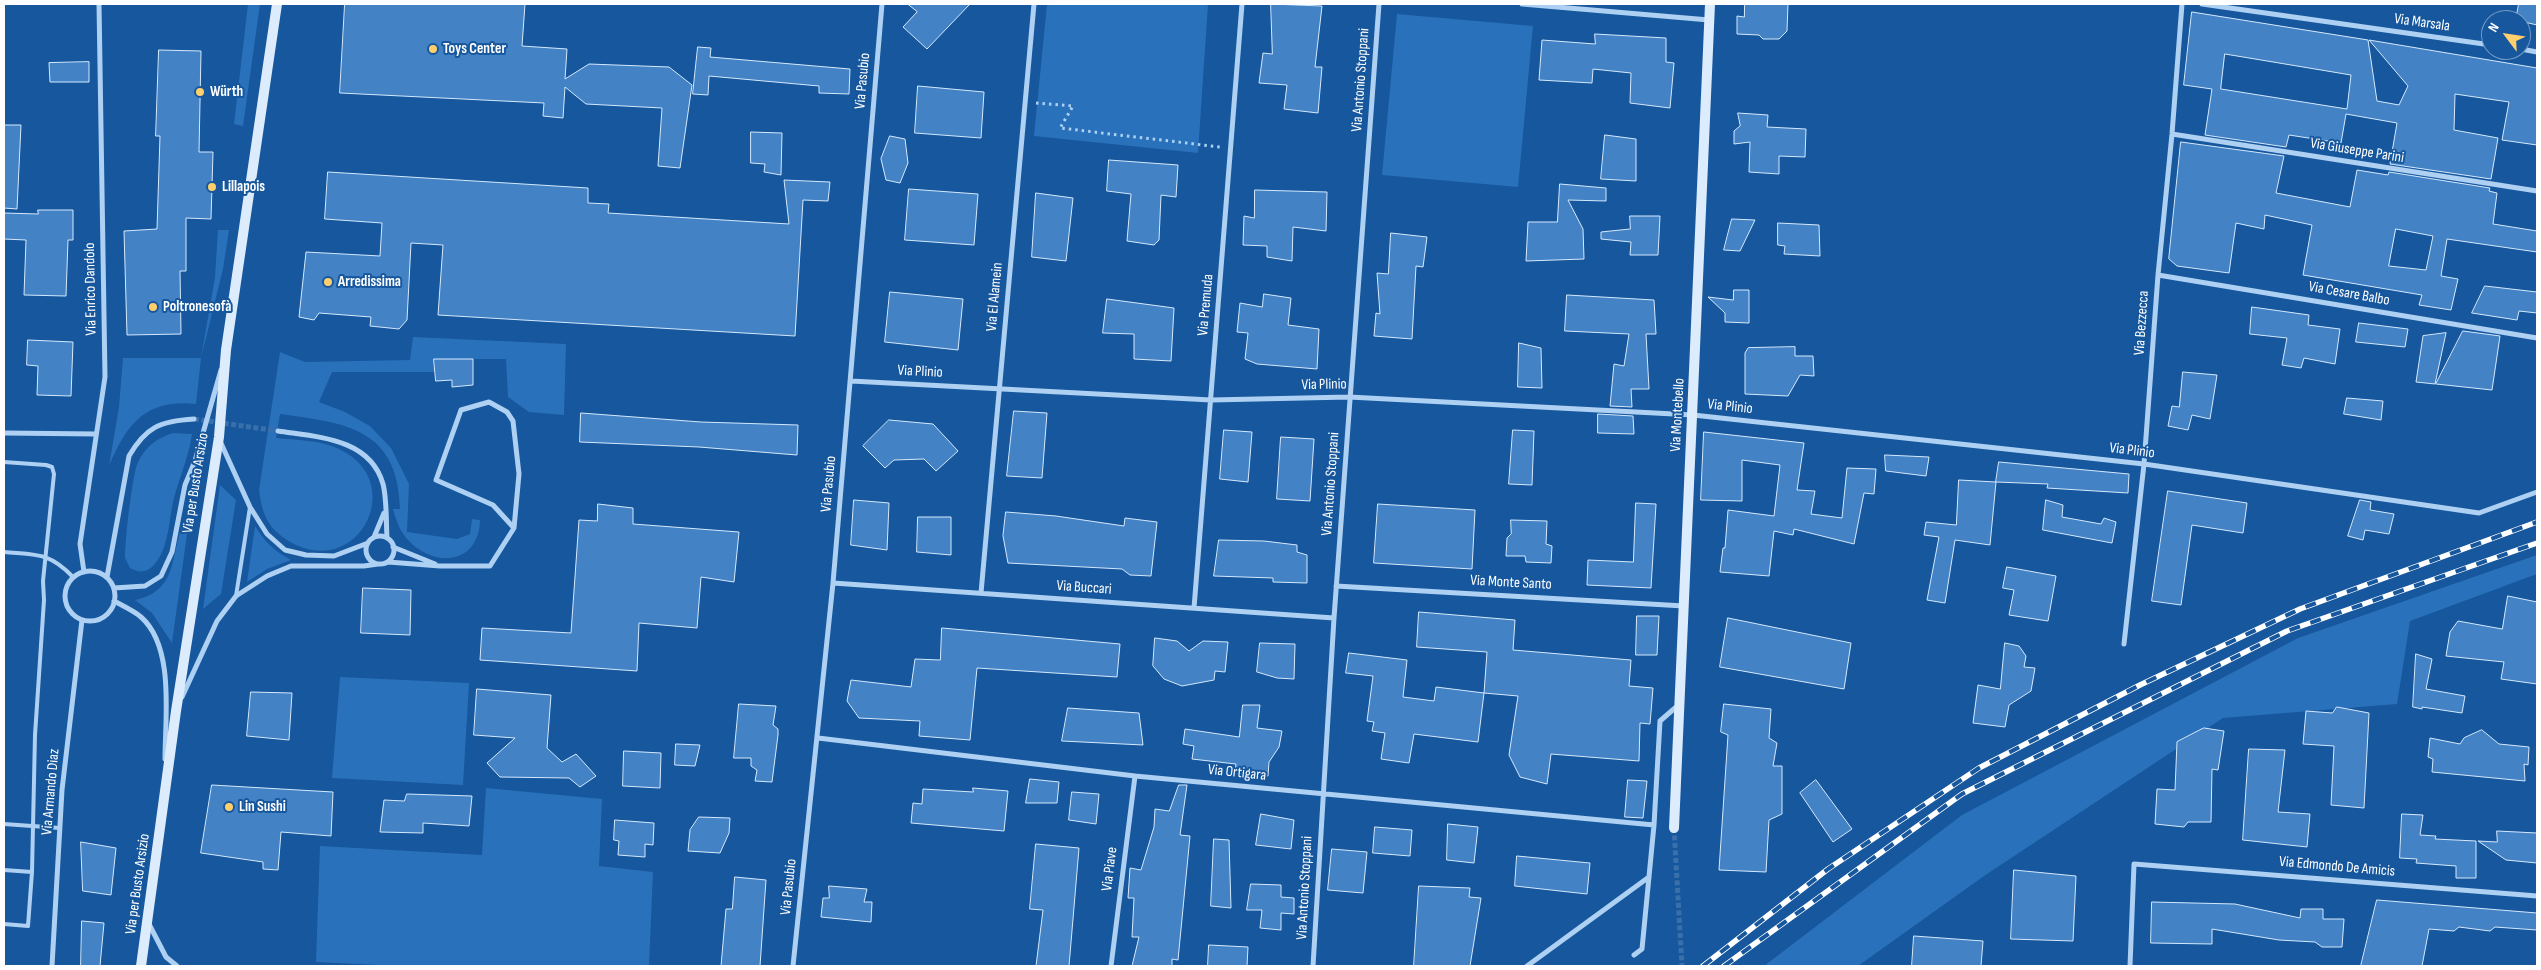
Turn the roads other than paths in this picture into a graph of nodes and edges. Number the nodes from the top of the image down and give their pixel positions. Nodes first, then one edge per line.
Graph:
1 (99, 4) edge
2 (277, 4) edge
3 (882, 4) edge
4 (1034, 4) edge
5 (1242, 4) edge
6 (1379, 4) edge
7 (1522, 4) edge
8 (1710, 4) edge
9 (2182, 4) edge
10 (2202, 4) edge
11 (1543, 5) edge
12 (1709, 20) junction
13 (2481, 44) edge
14 (2172, 134) junction
15 (2537, 191) edge
16 (2158, 275) junction
17 (2537, 338) edge
18 (226, 350) junction
19 (851, 381) junction
20 (1000, 389) junction
21 (1349, 397) junction
22 (1211, 400) junction
23 (1693, 415) junction
24 (194, 419) tunnel mouth
25 (278, 431) tunnel mouth
26 (4, 433) edge
27 (96, 434) junction
28 (219, 437) junction
29 (4, 462) edge
30 (2144, 464) junction
31 (2537, 492) edge
32 (250, 507) junction
33 (385, 510) junction
34 (514, 528) junction
35 (374, 537) junction
36 (387, 538) junction
37 (368, 543) junction
38 (393, 547) junction
39 (4, 552) edge
40 (46, 556) junction
41 (388, 562) junction
42 (378, 564) junction
43 (440, 566) junction
44 (84, 572) junction
45 (74, 577) junction
46 (106, 577) junction
47 (833, 583) junction
48 (1336, 586) junction
49 (114, 588) junction
50 (981, 593) junction
51 (236, 596) junction
52 (114, 602) junction
53 (1685, 606) junction
54 (1194, 608) junction
55 (1334, 618) junction
56 (82, 620) junction
57 (2124, 644) dead end
58 (1675, 708) dead end
59 (176, 711) junction
60 (818, 738) junction
61 (1135, 776) junction
62 (1322, 794) junction
63 (165, 797) junction
64 (4, 824) edge
65 (1654, 825) junction
66 (33, 826) junction
67 (60, 828) junction
68 (1674, 828) tunnel mouth
69 (4, 870) edge
70 (32, 872) junction
71 (1650, 877) junction
72 (2537, 896) edge
73 (148, 920) junction
74 (4, 924) edge
75 (1634, 955) dead end
76 (52, 966) edge
77 (141, 966) edge
78 (177, 966) edge
79 (793, 966) edge
80 (1110, 966) edge
81 (1313, 966) edge
82 (1527, 966) edge
83 (2130, 966) edge

1 - 27 street, Via Enrico Dandolo
2 - 18 main road, Via per Busto Arsizio
3 - 19 street, Via Pasubio
4 - 20 street, Via El Alamein
5 - 22 street, Via Premuda
6 - 21 street, Via Antonio Stoppani
7 - 11 street
8 - 12 main road, Via Montebello
9 - 14 street, Via Bezzecca
10 - 13 street, Via Marsala
11 - 12 street
12 - 23 main road, Via Montebello
14 - 15 street, Via Giuseppe Parini
14 - 16 street, Via Bezzecca
16 - 17 street, Via Cesare Balbo
16 - 30 street, Via Bezzecca
18 - 28 main road, Via per Busto Arsizio
18 - 49 street
19 - 20 street, Via Plinio
19 - 47 street, Via Pasubio
20 - 22 street, Via Plinio
20 - 50 street, Via El Alamein
21 - 22 street, Via Plinio
21 - 23 street, Via Plinio
21 - 48 street, Via Antonio Stoppani
22 - 54 street, Via Premuda
23 - 30 street, Via Plinio
23 - 53 main road, Via Montebello
24 - 46 street
25 - 33 street
26 - 27 street
27 - 44 street, Via Enrico Dandolo
28 - 32 street
28 - 59 main road, Via per Busto Arsizio
29 - 40 lane
30 - 31 street, Via Plinio
30 - 57 street, Via Bezzecca
32 - 37 street
32 - 51 lane
33 - 35 street
33 - 36 street
34 - 34 street
34 - 43 street
35 - 36 street
35 - 37 street
36 - 38 street
37 - 42 street
38 - 41 street
38 - 43 street
39 - 40 lane
40 - 45 lane
40 - 66 lane
41 - 42 street
41 - 43 street
42 - 51 street
44 - 45 street
44 - 46 street
45 - 56 street
46 - 49 street
47 - 50 street, Via Buccari
47 - 60 street, Via Pasubio
48 - 53 street, Via Monte Santo
48 - 55 street, Via Antonio Stoppani
49 - 52 street
50 - 54 street, Via Buccari
51 - 59 street
52 - 56 street
52 - 63 street
53 - 68 main road, Via Montebello
54 - 55 street, Via Buccari
55 - 62 street, Via Antonio Stoppani
56 - 67 street, Via Armando Diaz
58 - 65 street
59 - 63 main road, Via per Busto Arsizio
60 - 61 street, Via Ortigara
60 - 79 street, Via Pasubio
61 - 62 street, Via Ortigara
61 - 80 street, Via Piave
62 - 65 street, Via Ortigara
62 - 81 street, Via Antonio Stoppani
63 - 73 main road, Via per Busto Arsizio
64 - 66 lane
65 - 71 street
66 - 67 lane
66 - 70 lane
67 - 76 street, Via Armando Diaz
69 - 70 lane
70 - 74 lane
71 - 75 street
71 - 82 street
72 - 83 street, Via Edmondo De Amicis
73 - 77 main road, Via per Busto Arsizio
73 - 78 street

